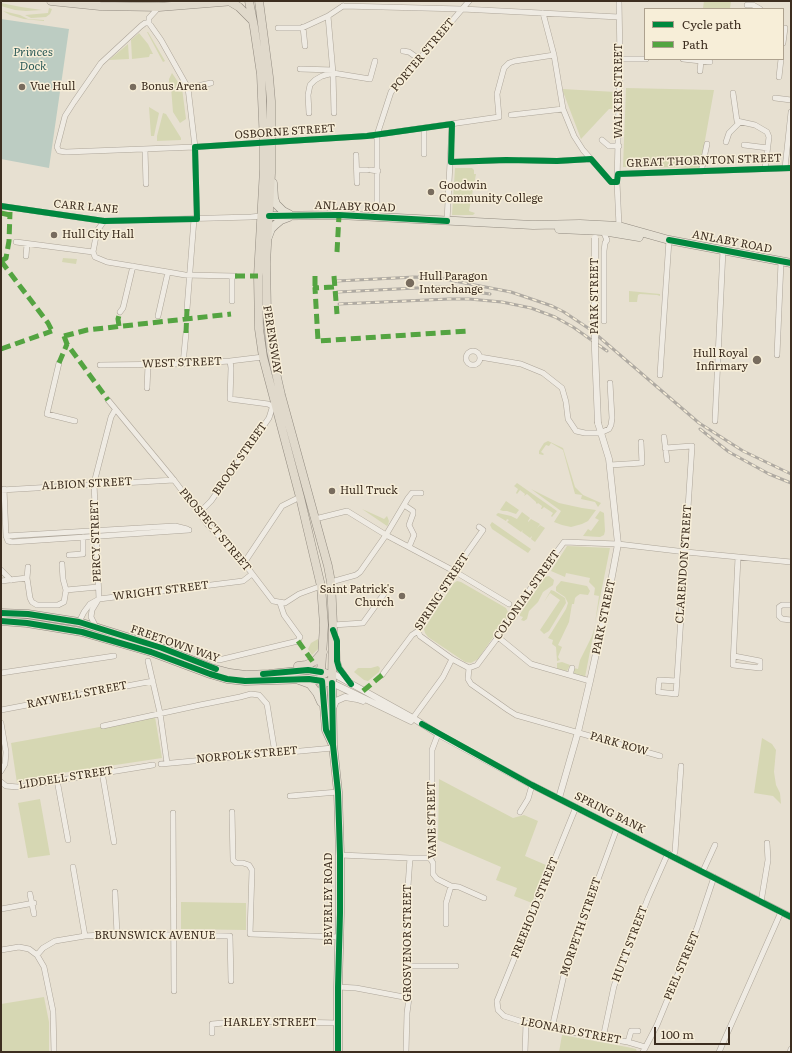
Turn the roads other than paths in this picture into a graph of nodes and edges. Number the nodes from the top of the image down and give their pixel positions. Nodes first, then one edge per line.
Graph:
1 (51, 1) edge
2 (230, 1) edge
3 (234, 1) edge
4 (259, 1) edge
5 (468, 1) edge
6 (619, 1) edge
7 (344, 4) edge
8 (747, 5) dead end
9 (250, 6) edge
10 (159, 7) junction
11 (758, 8) edge
12 (462, 9) junction
13 (543, 14) junction
14 (328, 16) junction
15 (619, 17) junction
16 (253, 22) junction
17 (149, 23) junction
18 (303, 27) junction
19 (278, 28) dead end
20 (784, 28) edge
21 (791, 29) edge
22 (305, 46) dead end
23 (403, 51) dead end
24 (554, 55) junction
25 (419, 59) junction
26 (620, 59) junction
27 (644, 59) edge
28 (692, 60) edge
29 (781, 60) edge
30 (375, 61) dead end
31 (701, 61) junction
32 (710, 62) dead end
33 (300, 69) dead end
34 (333, 71) junction
35 (700, 71) dead end
36 (779, 77) dead end
37 (211, 83) dead end
38 (188, 88) junction
39 (733, 92) dead end
40 (775, 98) dead end
41 (791, 100) edge
42 (563, 109) junction
43 (791, 112) edge
44 (309, 113) dead end
45 (334, 113) dead end
46 (511, 115) dead end
47 (740, 122) junction
48 (452, 124) junction
49 (424, 129) junction
50 (377, 135) junction
51 (602, 140) dead end
52 (726, 142) dead end
53 (268, 143) junction
54 (707, 144) dead end
55 (744, 145) dead end
56 (619, 146) junction
57 (195, 147) junction
58 (768, 148) junction
59 (145, 149) junction
60 (424, 154) dead end
61 (356, 155) dead end
62 (591, 158) junction
63 (506, 160) dead end
64 (522, 160) dead end
65 (451, 162) junction
66 (785, 168) junction
67 (791, 168) edge
68 (765, 169) junction
69 (356, 170) junction
70 (378, 171) junction
71 (701, 172) junction
72 (271, 173) junction
73 (618, 174) junction
74 (618, 182) junction
75 (357, 183) dead end
76 (146, 184) dead end
77 (1, 206) edge
78 (294, 215) junction
79 (303, 215) junction
80 (265, 216) junction
81 (378, 217) junction
82 (195, 219) junction
83 (104, 220) junction
84 (447, 221) junction
85 (619, 226) junction
86 (597, 232) junction
87 (268, 237) junction
88 (669, 240) junction
89 (16, 242) dead end
90 (27, 244) junction
91 (722, 250) junction
92 (93, 252) junction
93 (26, 256) dead end
94 (781, 262) junction
95 (791, 263) edge
96 (133, 266) junction
97 (168, 272) junction
98 (190, 275) junction
99 (232, 301) dead end
100 (187, 309) dead end
101 (120, 312) dead end
102 (158, 316) dead end
103 (604, 321) dead end
104 (186, 333) dead end
105 (777, 355) dead end
106 (263, 357) junction
107 (480, 357) dead end
108 (230, 361) junction
109 (59, 363) dead end
110 (183, 364) junction
111 (100, 365) dead end
112 (148, 365) junction
113 (660, 375) dead end
114 (610, 383) dead end
115 (148, 388) dead end
116 (108, 400) dead end
117 (274, 404) junction
118 (116, 410) junction
119 (75, 421) dead end
120 (715, 421) dead end
121 (600, 433) junction
122 (664, 437) dead end
123 (641, 442) dead end
124 (665, 448) junction
125 (667, 460) dead end
126 (610, 465) junction
127 (174, 480) junction
128 (94, 484) junction
129 (3, 490) edge
130 (421, 493) dead end
131 (300, 497) junction
132 (404, 505) junction
133 (199, 513) junction
134 (314, 519) junction
135 (479, 527) dead end
136 (96, 530) junction
137 (386, 535) junction
138 (6, 536) junction
139 (96, 536) junction
140 (83, 537) junction
141 (618, 544) junction
142 (409, 547) junction
143 (686, 552) junction
144 (69, 555) dead end
145 (738, 557) junction
146 (791, 562) edge
147 (244, 563) junction
148 (62, 564) dead end
149 (28, 567) dead end
150 (1, 570) edge
151 (454, 571) junction
152 (252, 574) junction
153 (27, 578) junction
154 (11, 580) junction
155 (1, 581) edge
156 (331, 582) junction
157 (321, 586) junction
158 (98, 587) junction
159 (66, 590) junction
160 (384, 594) dead end
161 (99, 599) junction
162 (280, 603) junction
163 (509, 604) dead end
164 (791, 605) edge
165 (1, 613) edge
166 (791, 620) edge
167 (1, 621) edge
168 (79, 622) junction
169 (96, 628) junction
170 (333, 628) junction
171 (418, 631) junction
172 (498, 637) junction
173 (323, 651) junction
174 (114, 656) dead end
175 (734, 656) junction
176 (209, 658) dead end
177 (452, 660) junction
178 (148, 661) dead end
179 (469, 668) junction
180 (572, 668) dead end
181 (221, 670) junction
182 (321, 672) junction
183 (1, 673) edge
184 (332, 673) junction
185 (382, 675) dead end
186 (570, 675) junction
187 (299, 680) junction
188 (590, 680) junction
189 (153, 681) junction
190 (322, 681) junction
191 (677, 681) dead end
192 (332, 683) junction
193 (351, 684) junction
194 (333, 708) junction
195 (1, 710) edge
196 (160, 713) junction
197 (325, 714) junction
198 (413, 720) junction
199 (1, 724) edge
200 (103, 726) dead end
201 (578, 732) junction
202 (438, 734) junction
203 (333, 747) junction
204 (275, 753) junction
205 (660, 756) dead end
206 (153, 765) dead end
207 (681, 766) dead end
208 (1, 771) edge
209 (102, 772) junction
210 (57, 780) junction
211 (1, 782) edge
212 (532, 785) junction
213 (338, 792) junction
214 (290, 796) dead end
215 (559, 798) junction
216 (576, 807) junction
217 (232, 812) dead end
218 (520, 812) dead end
219 (173, 813) dead end
220 (617, 828) junction
221 (68, 840) dead end
222 (114, 842) dead end
223 (767, 843) dead end
224 (715, 846) dead end
225 (340, 855) junction
226 (670, 855) junction
227 (410, 858) junction
228 (430, 858) junction
229 (73, 867) dead end
230 (703, 871) junction
231 (714, 877) junction
232 (451, 886) junction
233 (115, 892) dead end
234 (30, 894) dead end
235 (484, 898) dead end
236 (762, 902) junction
237 (33, 903) junction
238 (1, 909) edge
239 (780, 912) junction
240 (34, 914) dead end
241 (791, 917) edge
242 (446, 924) dead end
243 (117, 934) junction
244 (173, 935) junction
245 (85, 936) junction
246 (339, 937) junction
247 (1, 950) edge
248 (37, 955) junction
249 (407, 966) junction
250 (456, 966) dead end
251 (231, 981) dead end
252 (338, 987) junction
253 (174, 991) dead end
254 (409, 998) junction
255 (498, 1010) joint
256 (338, 1023) junction
257 (526, 1023) junction
258 (552, 1028) junction
259 (638, 1031) dead end
260 (212, 1033) dead end
261 (603, 1038) junction
262 (628, 1042) junction
263 (791, 1049) edge
264 (644, 1050) edge
265 (54, 1052) edge
266 (338, 1052) edge
267 (406, 1052) edge
268 (526, 1052) edge
269 (720, 1052) edge
270 (790, 1052) edge

1 - 10 highway
2 - 3 highway
2 - 10 highway
2 - 16 highway
4 - 53 highway, FERENSWAY
5 - 12 street, PORTER STREET
6 - 15 street, WALKER STREET
7 - 12 street
7 - 14 street
8 - 11 street
9 - 16 highway, FERENSWAY
10 - 17 street
12 - 13 street
12 - 25 street, PORTER STREET
13 - 15 street
13 - 24 street
14 - 18 street
14 - 34 street
15 - 26 street, WALKER STREET
16 - 53 highway, FERENSWAY
17 - 38 street
17 - 59 street, OSBORNE STREET
18 - 19 street
18 - 22 street
20 - 21 street
23 - 25 street
24 - 42 street
24 - 48 street, OSBORNE STREET
25 - 50 street, PORTER STREET
26 - 27 street
26 - 56 street, WALKER STREET
28 - 31 street
29 - 36 street
30 - 34 street
31 - 32 street
31 - 35 street
33 - 34 street
34 - 44 street
34 - 45 street
37 - 38 street
38 - 57 street
39 - 47 street
40 - 41 street
42 - 46 street
42 - 62 street
43 - 66 street
47 - 52 street
47 - 58 street
48 - 49 street, OSBORNE STREET
48 - 65 street
49 - 50 street, OSBORNE STREET
49 - 60 street
50 - 53 street, OSBORNE STREET
50 - 70 street, PORTER STREET
51 - 56 street
53 - 57 street, OSBORNE STREET
53 - 72 highway, FERENSWAY
53 - 80 highway, FERENSWAY
54 - 71 street
55 - 58 street
56 - 73 street, WALKER STREET
57 - 59 street, OSBORNE STREET
57 - 82 street
58 - 68 street
59 - 76 street
61 - 69 street
62 - 64 street
62 - 74 street
63 - 65 street
65 - 84 street
66 - 67 street, GREAT THORNTON STREET
66 - 68 street, GREAT THORNTON STREET
68 - 71 street, GREAT THORNTON STREET
69 - 70 street
69 - 75 street
70 - 81 street, PORTER STREET
71 - 73 street, GREAT THORNTON STREET
72 - 78 main road
72 - 80 highway, FERENSWAY
73 - 74 street, WALKER STREET
74 - 85 street, WALKER STREET
77 - 83 street, CARR LANE
78 - 79 main road, ANLABY ROAD
78 - 80 main road, ANLABY ROAD
79 - 81 main road, ANLABY ROAD
79 - 87 main road
80 - 82 street, ANLABY ROAD
80 - 87 highway, FERENSWAY
80 - 106 highway, FERENSWAY
81 - 84 main road, ANLABY ROAD
82 - 83 street, CARR LANE
82 - 98 street
83 - 92 street
84 - 86 main road, ANLABY ROAD
85 - 86 main road, ANLABY ROAD
85 - 88 main road, ANLABY ROAD
86 - 88 main road, ANLABY ROAD
86 - 103 street, PARK STREET
86 - 121 street, PARK STREET, bridge
87 - 134 highway, FERENSWAY
88 - 91 main road, ANLABY ROAD
88 - 113 street
89 - 90 street
90 - 92 street
90 - 93 street
91 - 94 main road, ANLABY ROAD
91 - 120 street
92 - 96 street
94 - 95 main road, ANLABY ROAD
94 - 105 street
96 - 97 street
96 - 101 street
97 - 98 street
97 - 102 street
98 - 99 street
98 - 100 street
104 - 110 street
106 - 108 street, WEST STREET
106 - 117 highway, FERENSWAY
107 - 121 street
108 - 110 street, WEST STREET
108 - 117 street
109 - 119 street
110 - 112 street, WEST STREET
111 - 112 street, WEST STREET
112 - 115 street
114 - 121 street
116 - 118 street, PROSPECT STREET
117 - 131 highway, FERENSWAY
117 - 133 street, BROOK STREET
118 - 127 street, PROSPECT STREET
118 - 128 street, PERCY STREET
121 - 126 street, PARK STREET
122 - 124 street
123 - 126 street
124 - 125 street
124 - 143 street, CLARENDON STREET
126 - 141 street, PARK STREET
127 - 128 street, ALBION STREET
127 - 133 street, PROSPECT STREET
128 - 129 street, ALBION STREET
128 - 136 street, PERCY STREET
129 - 138 street
130 - 132 street
131 - 147 street
131 - 157 highway, FERENSWAY
132 - 137 street
132 - 142 street
133 - 147 street, PROSPECT STREET
134 - 137 street
134 - 156 highway, FERENSWAY
135 - 151 street, SPRING STREET
136 - 138 street
136 - 139 street, PERCY STREET
136 - 139 street
137 - 142 street
137 - 156 street
138 - 140 street
139 - 140 street
139 - 158 street, PERCY STREET
140 - 144 street
141 - 143 street
141 - 172 street, COLONIAL STREET
141 - 188 street, PARK STREET
142 - 151 street
143 - 145 street
143 - 191 street, CLARENDON STREET
145 - 146 street
145 - 175 street
147 - 152 street, PROSPECT STREET
148 - 159 street
149 - 153 street
150 - 154 street
151 - 163 street
151 - 171 street, SPRING STREET
152 - 161 street, WRIGHT STREET
152 - 162 street, PROSPECT STREET
153 - 154 street
153 - 159 street
154 - 155 street
156 - 170 highway, FERENSWAY
157 - 162 street
157 - 173 highway, FERENSWAY
158 - 159 street
158 - 161 street, PERCY STREET
160 - 170 street
161 - 168 street, WRIGHT STREET
161 - 169 street
162 - 176 street, PROSPECT STREET
164 - 166 street
165 - 168 highway, FREETOWN WAY
167 - 187 highway, FREETOWN WAY
168 - 169 highway, FREETOWN WAY
169 - 181 highway, FREETOWN WAY
170 - 184 highway, FERENSWAY
170 - 193 street
171 - 177 street
171 - 185 street, SPRING STREET
172 - 179 street, COLONIAL STREET
172 - 186 street
173 - 181 highway
173 - 182 highway, FERENSWAY
174 - 183 street
175 - 175 street
177 - 179 street
177 - 198 street
178 - 189 street
179 - 201 street, PARK ROW
180 - 186 street
181 - 182 highway, FREETOWN WAY
182 - 184 highway, SPRING BANK
182 - 190 highway, FERENSWAY
184 - 192 highway, FERENSWAY
184 - 193 street, SPRING BANK
186 - 188 street
187 - 190 highway, FREETOWN WAY
187 - 197 main road
188 - 201 street, PARK STREET
189 - 195 street, RAYWELL STREET
189 - 196 street
190 - 192 highway, SPRING BANK
190 - 197 main road, BEVERLEY ROAD
192 - 194 main road, BEVERLEY ROAD
192 - 198 street, SPRING BANK
193 - 198 street, SPRING BANK
194 - 198 street
194 - 203 main road, BEVERLEY ROAD
196 - 200 street
196 - 204 street, NORFOLK STREET
196 - 204 street
197 - 203 main road, BEVERLEY ROAD
198 - 202 street, SPRING BANK
199 - 208 street
201 - 205 street, PARK ROW
201 - 215 street, PARK STREET
202 - 212 street, SPRING BANK
202 - 228 street, VANE STREET
203 - 204 street, NORFOLK STREET
203 - 213 main road, BEVERLEY ROAD
206 - 209 street, LIDDELL STREET
207 - 226 street, HUTT STREET
209 - 210 street, LIDDELL STREET
209 - 222 street
210 - 211 street, LIDDELL STREET
210 - 221 street
212 - 215 street, SPRING BANK
212 - 218 street
213 - 214 street
213 - 225 main road, BEVERLEY ROAD
215 - 216 street, SPRING BANK
216 - 220 street, SPRING BANK
216 - 255 street, FREEHOLD STREET
217 - 246 street
219 - 244 street
220 - 226 street, SPRING BANK
220 - 258 street, MORPETH STREET
223 - 236 street
224 - 230 street
225 - 227 street
225 - 246 main road, BEVERLEY ROAD
226 - 230 street, SPRING BANK
226 - 261 street, HUTT STREET
227 - 228 street
227 - 249 street, GROSVENOR STREET
228 - 232 street, VANE STREET
229 - 245 street
230 - 231 street, SPRING BANK
231 - 236 street, SPRING BANK
231 - 264 street, PEEL STREET
232 - 235 street, VANE STREET
232 - 242 street
233 - 243 street
234 - 237 street
236 - 239 street, SPRING BANK
237 - 238 street
237 - 240 street
239 - 241 street, SPRING BANK
239 - 269 street
243 - 244 street, BRUNSWICK AVENUE
243 - 245 street, BRUNSWICK AVENUE
244 - 251 street, BRUNSWICK AVENUE
244 - 253 street
245 - 248 street, BRUNSWICK AVENUE
246 - 252 main road, BEVERLEY ROAD
247 - 248 street
248 - 265 street
249 - 250 street
249 - 254 street, GROSVENOR STREET
252 - 254 street
252 - 256 main road, BEVERLEY ROAD
254 - 267 street, GROSVENOR STREET
255 - 257 street, LEONARD STREET
256 - 260 street, HARLEY STREET
256 - 266 main road, BEVERLEY ROAD
257 - 258 street, LEONARD STREET
257 - 268 street
258 - 261 street, LEONARD STREET
259 - 262 street
261 - 262 street, LEONARD STREET
262 - 264 street, LEONARD STREET
263 - 270 street

